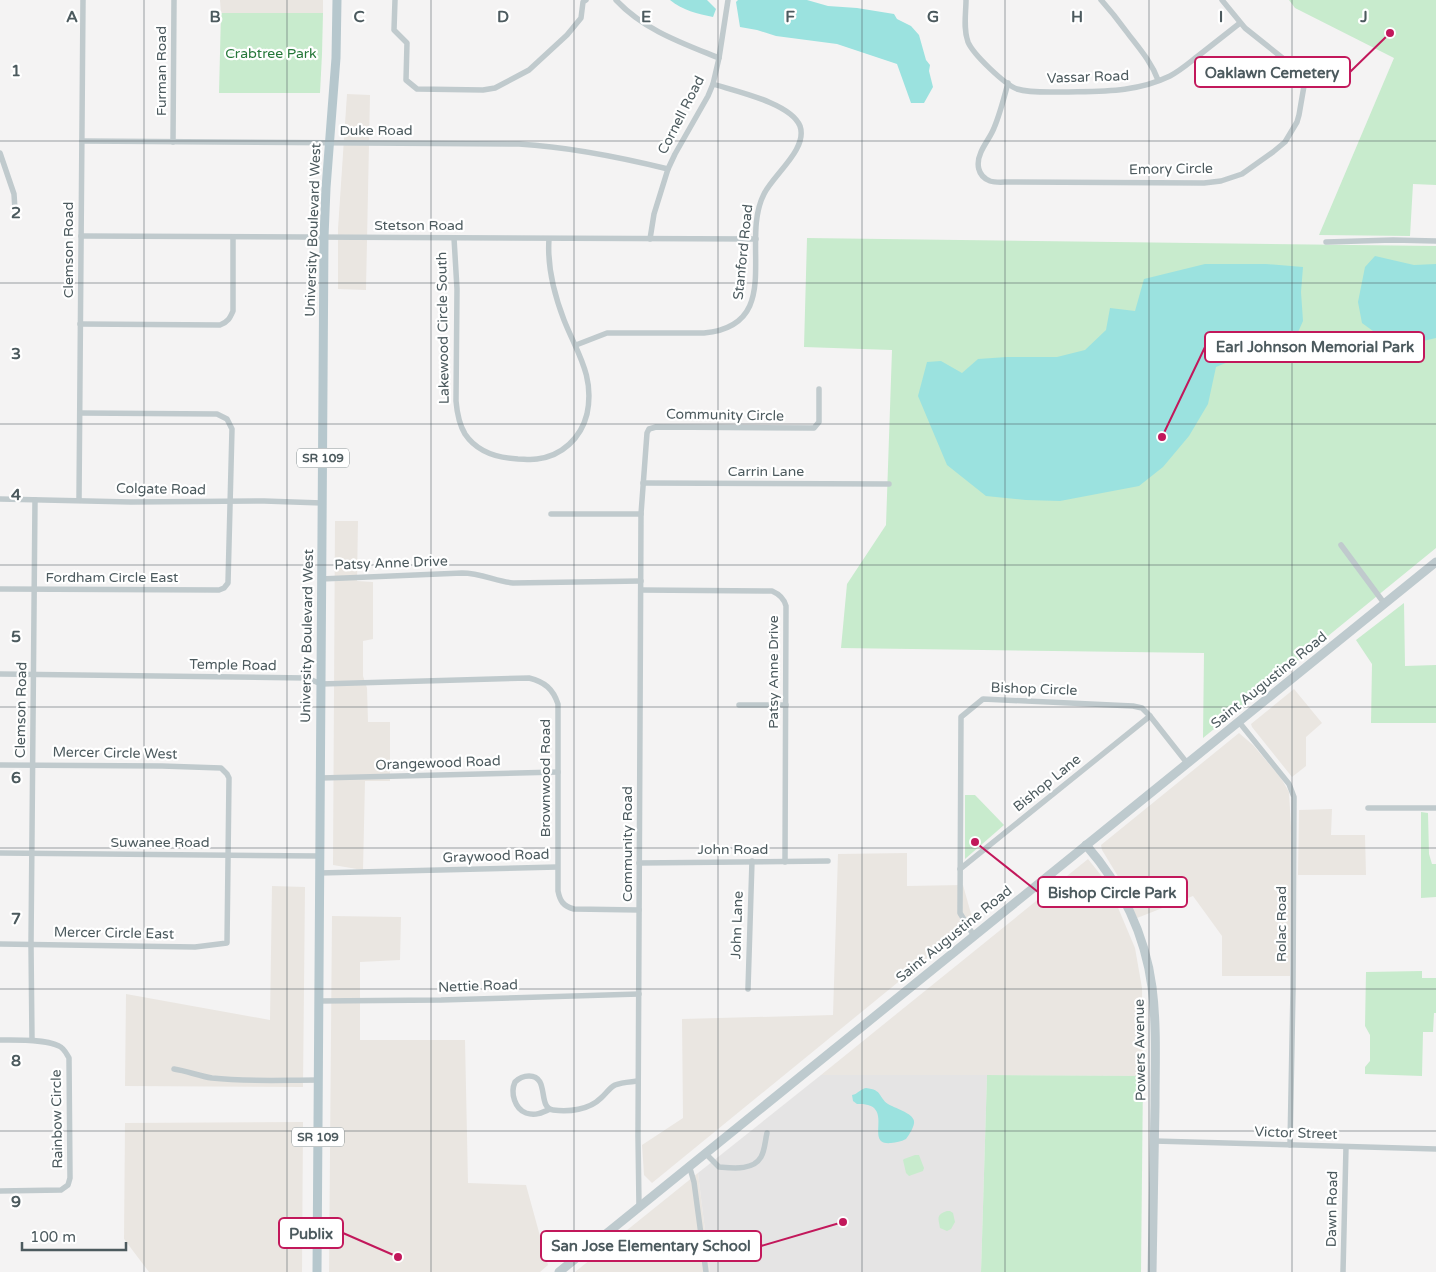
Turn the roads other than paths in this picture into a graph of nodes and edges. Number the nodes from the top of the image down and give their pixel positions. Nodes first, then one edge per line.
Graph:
1 (83, 0) edge
2 (174, 0) edge
3 (337, 0) edge
4 (395, 0) edge
5 (586, 0) edge
6 (616, 0) edge
7 (728, 0) edge
8 (966, 0) edge
9 (1101, 0) edge
10 (1222, 0) edge
11 (1240, 23) junction
12 (719, 58) junction
13 (1158, 80) junction
14 (1008, 83) junction
15 (713, 84) junction
16 (82, 141) junction
17 (173, 142) junction
18 (330, 143) junction
19 (0, 153) edge
20 (668, 169) junction
21 (15, 210) dead end
22 (81, 236) junction
23 (232, 237) junction
24 (324, 237) junction
25 (454, 238) junction
26 (549, 239) junction
27 (650, 239) junction
28 (756, 239) junction
29 (1436, 241) edge
30 (1326, 242) dead end
31 (80, 324) junction
32 (576, 345) junction
33 (819, 389) dead end
34 (80, 413) junction
35 (643, 483) junction
36 (889, 484) dead end
37 (0, 499) edge
38 (35, 500) junction
39 (79, 500) junction
40 (231, 502) junction
41 (322, 503) junction
42 (551, 514) dead end
43 (641, 514) junction
44 (1341, 545) dead end
45 (1436, 562) edge
46 (322, 578) junction
47 (641, 581) junction
48 (0, 588) edge
49 (34, 588) junction
50 (641, 590) junction
51 (1384, 603) junction
52 (0, 674) edge
53 (34, 675) junction
54 (320, 684) junction
55 (552, 690) joint
56 (739, 705) dead end
57 (786, 705) junction
58 (1150, 716) junction
59 (1238, 722) junction
60 (1187, 763) junction
61 (0, 765) edge
62 (33, 765) junction
63 (558, 772) junction
64 (320, 778) junction
65 (1368, 808) dead end
66 (1436, 808) edge
67 (1086, 844) junction
68 (0, 853) edge
69 (32, 854) junction
70 (228, 855) junction
71 (319, 856) junction
72 (752, 861) junction
73 (828, 861) dead end
74 (785, 862) junction
75 (639, 863) junction
76 (558, 867) junction
77 (960, 869) junction
78 (319, 874) junction
79 (639, 910) junction
80 (974, 936) junction
81 (0, 944) edge
82 (31, 945) junction
83 (748, 989) dead end
84 (638, 994) junction
85 (318, 1001) junction
86 (0, 1040) edge
87 (32, 1040) junction
88 (174, 1069) dead end
89 (318, 1080) junction
90 (638, 1081) junction
91 (550, 1109) junction
92 (767, 1134) dead end
93 (1154, 1141) junction
94 (1290, 1145) junction
95 (1346, 1147) junction
96 (1436, 1149) edge
97 (705, 1153) junction
98 (689, 1165) junction
99 (0, 1191) edge
100 (639, 1206) junction
101 (317, 1272) edge
102 (559, 1272) edge
103 (706, 1272) edge
104 (1152, 1272) edge
105 (1343, 1272) edge

1 - 16 street, Clemson Road
2 - 17 street, Furman Road
3 - 18 main road, University Boulevard West / SR 109
4 - 5 street
6 - 12 street
7 - 12 street, Cornell Road
8 - 14 street
9 - 13 street
10 - 11 street, Emory Circle
11 - 13 street, Vassar Road
11 - 14 street, Emory Circle
12 - 15 street, Cornell Road
13 - 14 street, Vassar Road
15 - 20 street, Cornell Road
15 - 28 street, Stanford Road
16 - 17 street, Duke Road
16 - 22 street, Clemson Road
17 - 18 street, Duke Road
18 - 20 street, Duke Road
18 - 24 main road, University Boulevard West / SR 109
19 - 21 street
20 - 27 street, Cornell Road
22 - 23 street, Stetson Road
22 - 31 street, Clemson Road
23 - 24 street, Stetson Road
23 - 31 street
24 - 25 street, Stetson Road
24 - 41 main road, University Boulevard West / SR 109
25 - 26 street, Stetson Road
25 - 32 street, Lakewood Circle South
26 - 27 street, Stetson Road
26 - 32 street
27 - 28 street, Stetson Road
28 - 32 street, Stanford Road
29 - 30 street
31 - 34 street, Clemson Road
33 - 35 street, Community Circle
34 - 39 street, Clemson Road
34 - 40 street
35 - 36 street, Carrin Lane
35 - 43 street, Community Road
37 - 38 street, Colgate Road
38 - 39 street, Colgate Road
38 - 49 street, Clemson Road
39 - 40 street, Colgate Road
40 - 41 street, Colgate Road
40 - 49 street, Fordham Circle East
41 - 46 main road, University Boulevard West / SR 109
42 - 43 street
43 - 47 street, Community Road
44 - 51 street
45 - 51 main road, Saint Augustine Road
46 - 47 street, Patsy Anne Drive
46 - 54 main road, University Boulevard West / SR 109
47 - 50 street, Community Road
48 - 49 street, Fordham Circle East
49 - 53 street, Clemson Road
50 - 57 street, Patsy Anne Drive
50 - 75 street, Community Road
51 - 59 main road, Saint Augustine Road
52 - 53 street, Temple Road
53 - 54 street, Temple Road
53 - 62 street, Clemson Road
54 - 55 street, Temple Road
54 - 64 main road, University Boulevard West / SR 109
55 - 63 street, Brownwood Road
56 - 57 street
57 - 74 street, Patsy Anne Drive
58 - 60 street, Bishop Circle
58 - 77 street, Bishop Lane
58 - 77 street, Bishop Circle
59 - 60 main road, Saint Augustine Road
59 - 94 street, Rolac Road
60 - 67 main road, Saint Augustine Road
61 - 62 street, Mercer Circle West
62 - 69 street, Clemson Road
62 - 70 street, Mercer Circle West
63 - 64 street, Orangewood Road
63 - 76 street, Brownwood Road
64 - 71 main road, University Boulevard West / SR 109
65 - 66 street
67 - 80 main road, Saint Augustine Road
67 - 93 main road, Powers Avenue
68 - 69 street, Suwanee Road
69 - 70 street, Suwanee Road
69 - 82 street, Clemson Road
70 - 71 street, Suwanee Road
70 - 82 street, Mercer Circle East
71 - 78 main road, University Boulevard West / SR 109
72 - 74 street, John Road
72 - 75 street, John Road
72 - 83 street, John Lane
73 - 74 street, John Road
75 - 79 street, Community Road
76 - 78 street, Graywood Road
76 - 79 street, Graywood Road
77 - 80 street, Bishop Circle
78 - 85 main road, University Boulevard West / SR 109
79 - 84 street, Community Road
80 - 97 main road, Saint Augustine Road
81 - 82 street, Mercer Circle East
82 - 87 street, Clemson Road
84 - 85 street, Nettie Road
84 - 90 street, Community Road
85 - 89 main road, University Boulevard West / SR 109
86 - 87 street, Rainbow Circle
87 - 99 street, Rainbow Circle
88 - 89 street
89 - 101 main road, University Boulevard West / SR 109
90 - 91 street
90 - 100 street, Community Road
91 - 91 street
92 - 97 street
93 - 94 street, Victor Street
93 - 104 main road, Powers Avenue
94 - 95 street, Victor Street
95 - 96 street, Victor Street
95 - 105 street, Dawn Road
97 - 98 main road, Saint Augustine Road
98 - 100 main road, Saint Augustine Road
98 - 103 street
100 - 102 main road, Saint Augustine Road

